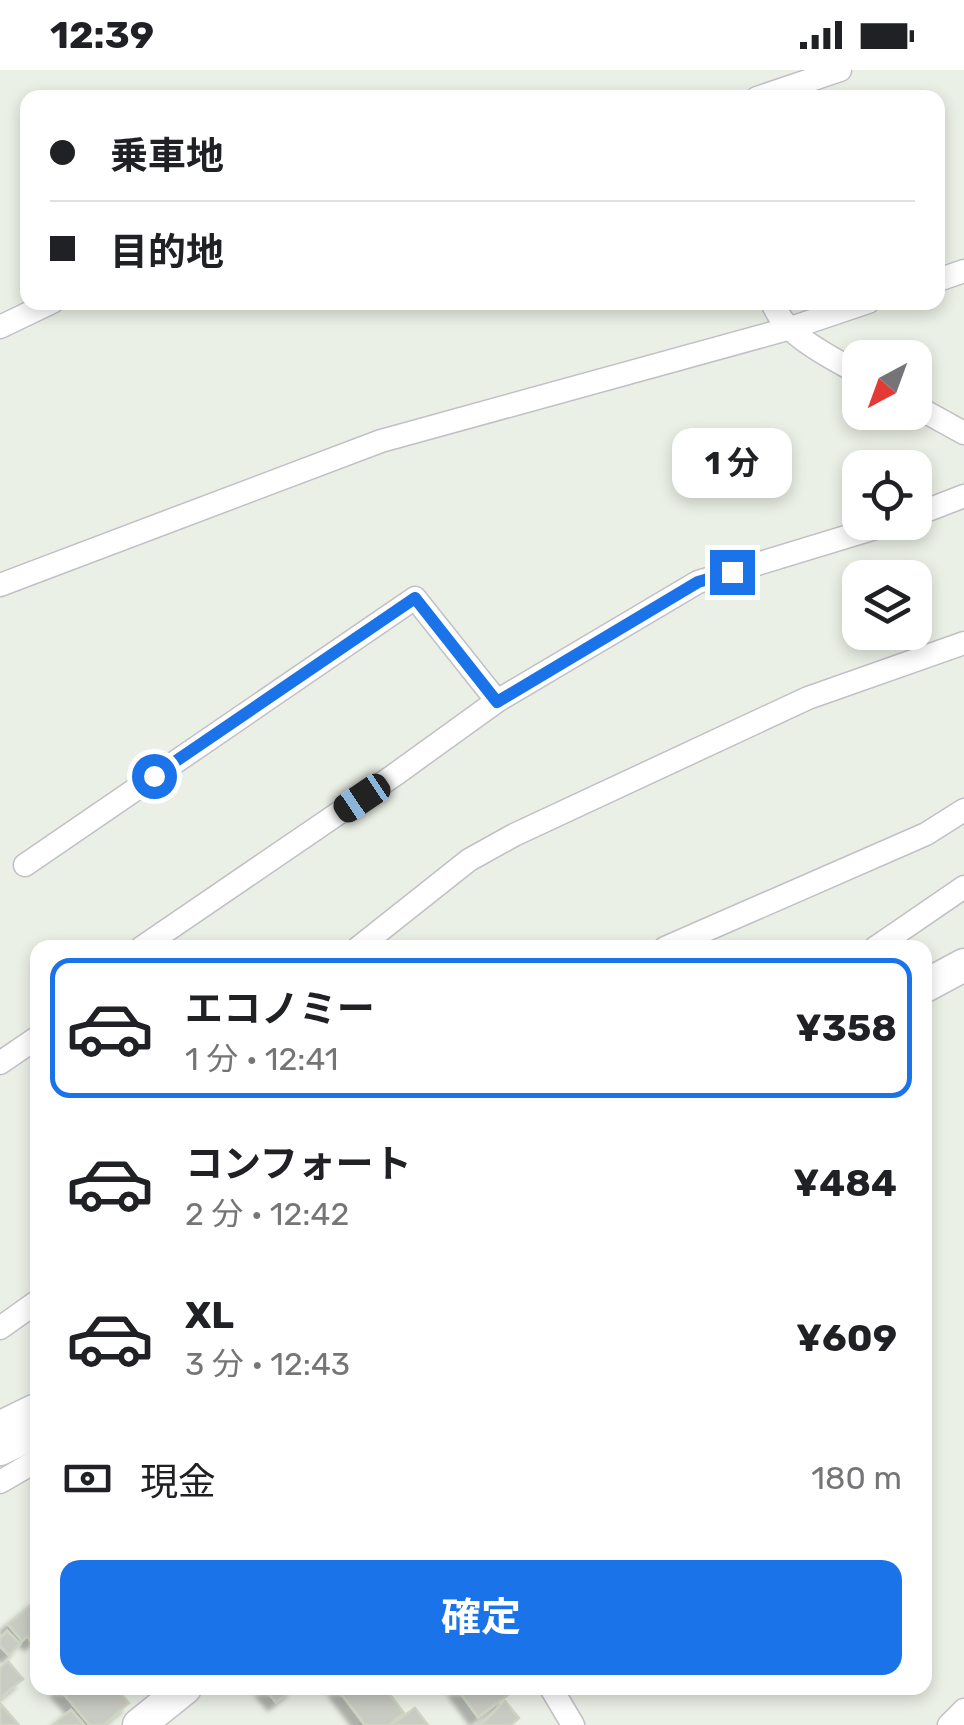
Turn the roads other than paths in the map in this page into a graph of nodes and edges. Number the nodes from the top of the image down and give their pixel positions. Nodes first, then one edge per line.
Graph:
1 (840, 70) edge
2 (781, 90) edge
3 (35, 310) edge
4 (775, 310) edge
5 (844, 310) edge
6 (0, 327) edge
7 (791, 328) junction
8 (842, 362) edge
9 (932, 415) edge
10 (964, 433) edge
11 (964, 496) edge
12 (932, 508) edge
13 (842, 538) edge
14 (0, 584) edge
15 (964, 643) edge
16 (497, 702) junction
17 (964, 810) edge
18 (24, 865) dead end
19 (964, 887) edge
20 (153, 940) edge
21 (368, 940) edge
22 (683, 940) edge
23 (887, 940) edge
24 (964, 965) edge
25 (932, 982) edge
26 (30, 1042) edge
27 (0, 1063) edge
28 (30, 1306) edge
29 (0, 1328) edge
30 (30, 1407) edge
31 (0, 1422) edge
32 (30, 1435) edge
33 (0, 1448) edge
34 (30, 1465) edge
35 (0, 1482) edge
36 (175, 1695) edge
37 (555, 1695) edge
38 (964, 1710) edge
39 (138, 1725) edge
40 (573, 1725) edge
41 (950, 1725) edge

1 - 2 street
3 - 6 street
4 - 7 street
5 - 7 street
7 - 8 street
7 - 14 street
9 - 10 street
11 - 12 street
13 - 16 street
15 - 21 street
16 - 18 street
16 - 20 street
17 - 22 street
19 - 23 street
24 - 25 main road
26 - 27 street
28 - 29 street
30 - 31 street
32 - 33 main road
34 - 35 street
36 - 39 main road
37 - 40 street
38 - 41 street

